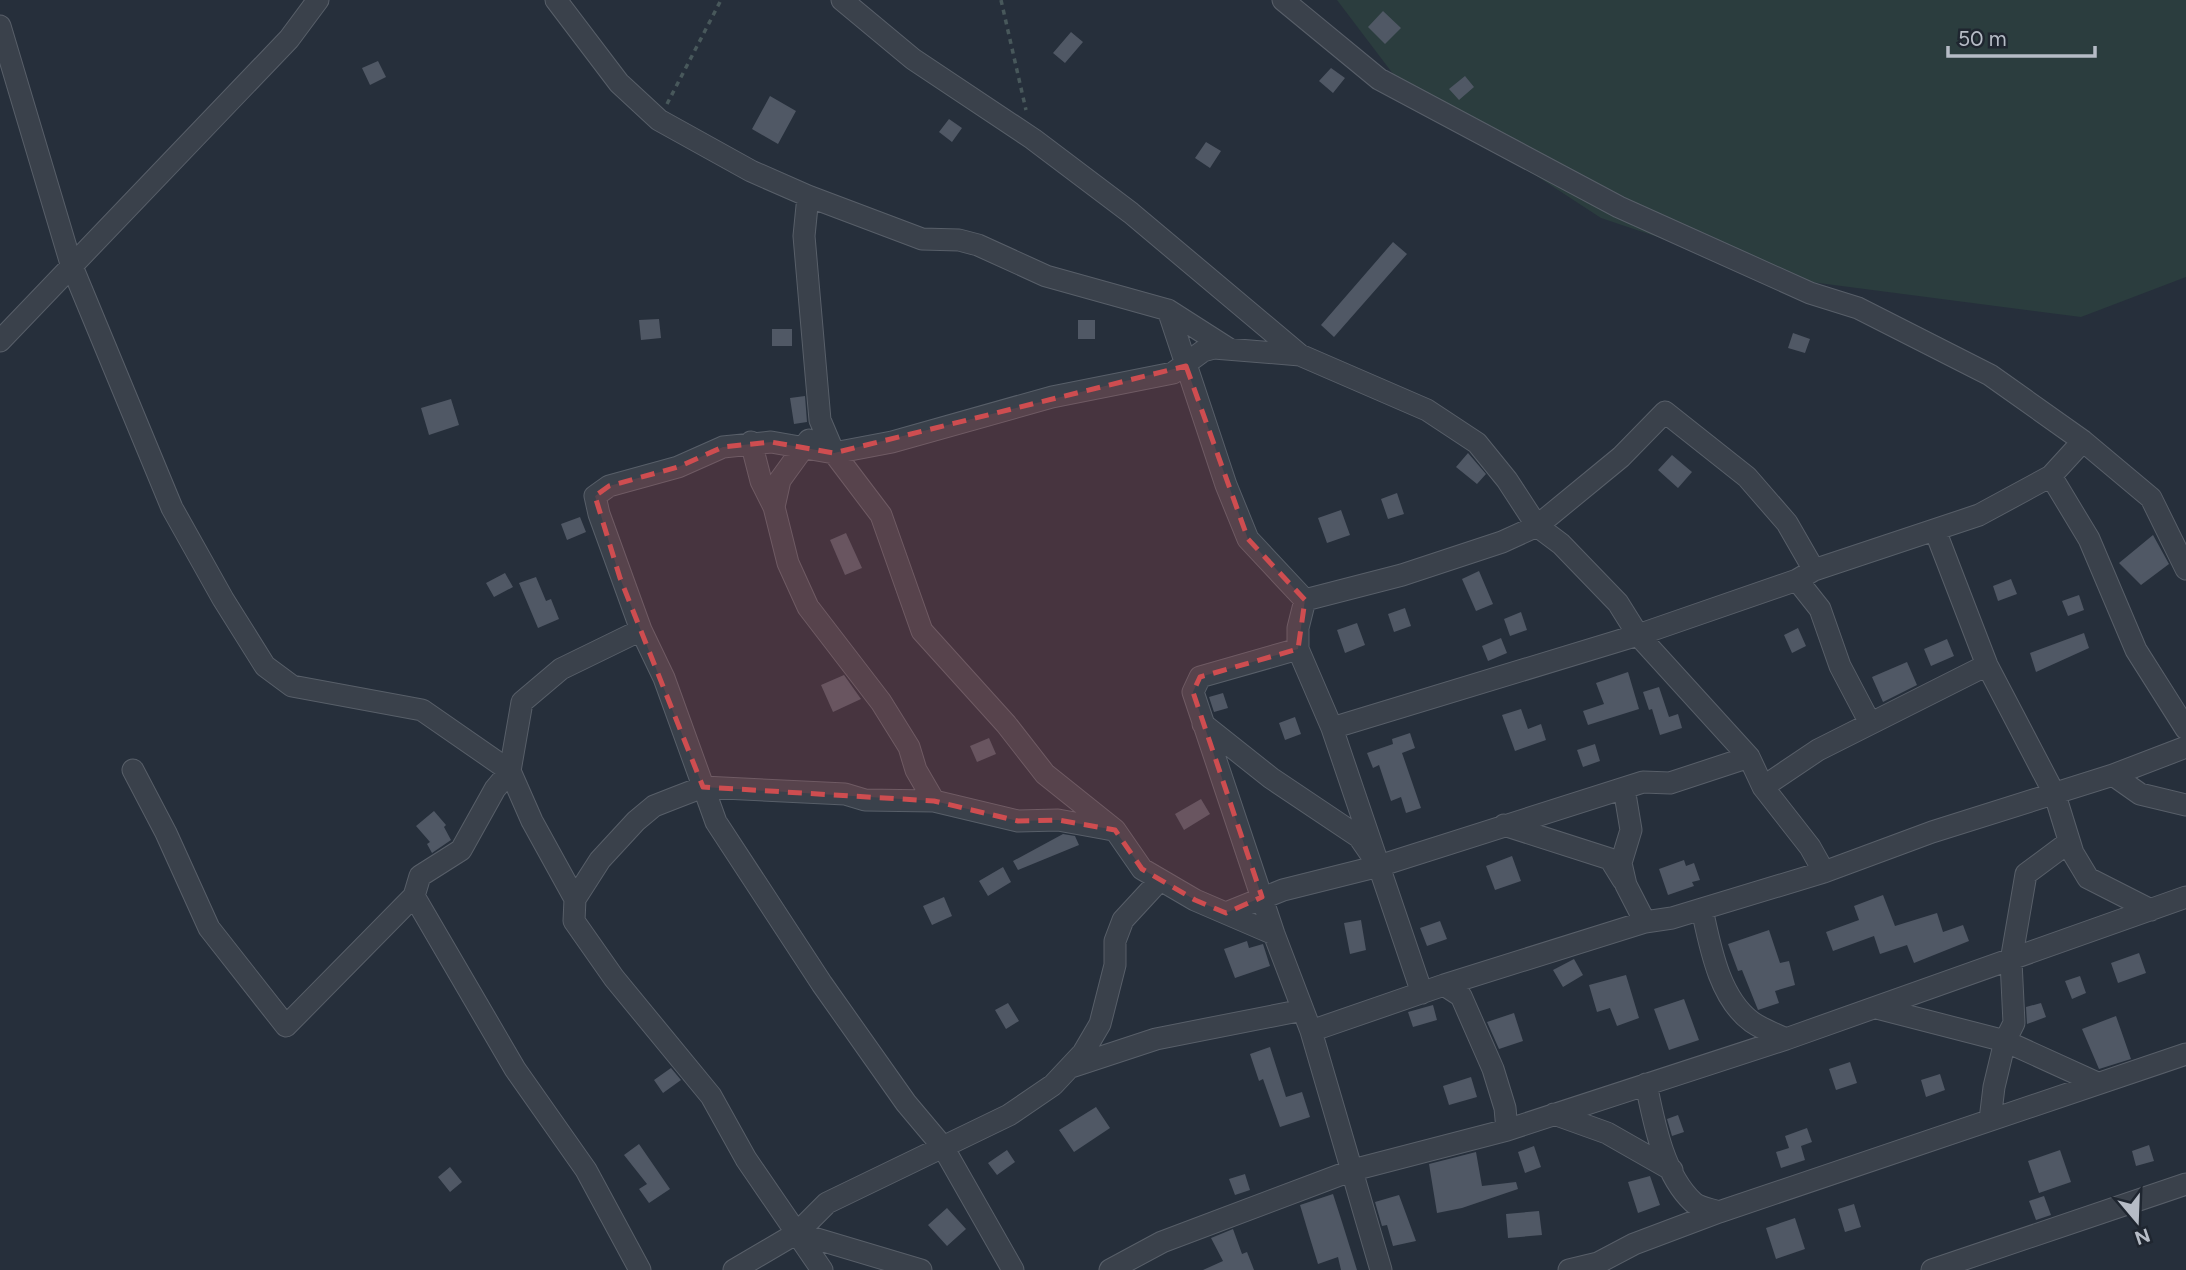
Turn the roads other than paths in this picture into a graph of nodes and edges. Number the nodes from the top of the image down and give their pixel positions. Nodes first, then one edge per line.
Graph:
1 (318, 0) edge
2 (556, 0) edge
3 (842, 0) edge
4 (1283, 0) edge
5 (0, 26) edge
6 (808, 196) junction
7 (71, 264) junction
8 (1168, 310) junction
9 (0, 341) edge
10 (1230, 349) junction
11 (1300, 355) junction
12 (1186, 366) junction
13 (820, 419) junction
14 (2083, 441) junction
15 (751, 442) junction
16 (804, 448) junction
17 (834, 453) junction
18 (2051, 476) junction
19 (774, 508) junction
20 (1536, 526) junction
21 (1935, 530) junction
22 (2186, 569) edge
23 (1806, 575) junction
24 (1304, 600) junction
25 (641, 630) junction
26 (1638, 635) junction
27 (1298, 649) junction
28 (1987, 664) junction
29 (1870, 723) junction
30 (1203, 724) junction
31 (1332, 728) junction
32 (2186, 729) edge
33 (2186, 747) edge
34 (1749, 757) junction
35 (133, 770) dead end
36 (510, 771) junction
37 (2113, 775) junction
38 (703, 787) junction
39 (1763, 787) junction
40 (1623, 788) junction
41 (2055, 795) junction
42 (934, 802) junction
43 (2186, 805) edge
44 (1504, 825) junction
45 (1115, 831) junction
46 (2069, 842) junction
47 (1379, 866) junction
48 (1824, 872) junction
49 (1159, 881) junction
50 (1626, 885) junction
51 (414, 896) junction
52 (1262, 897) junction
53 (2186, 897) edge
54 (575, 899) junction
55 (1702, 909) junction
56 (2151, 910) junction
57 (1226, 914) junction
58 (1645, 922) junction
59 (1273, 934) junction
60 (2011, 961) junction
61 (1444, 985) junction
62 (1422, 993) junction
63 (1877, 1008) junction
64 (1303, 1010) junction
65 (1311, 1031) junction
66 (1786, 1039) junction
67 (2005, 1041) junction
68 (2186, 1054) edge
69 (1069, 1068) junction
70 (2095, 1082) junction
71 (1646, 1084) junction
72 (1554, 1114) junction
73 (1990, 1120) junction
74 (1507, 1129) junction
75 (943, 1147) junction
76 (1353, 1170) junction
77 (1672, 1170) junction
78 (2186, 1184) edge
79 (1719, 1212) junction
80 (797, 1233) junction
81 (640, 1270) edge
82 (734, 1270) edge
83 (822, 1270) edge
84 (921, 1270) edge
85 (1013, 1270) edge
86 (1110, 1270) edge
87 (1381, 1270) edge
88 (1569, 1270) edge
89 (1932, 1270) edge

1 - 7 street
2 - 6 street
3 - 11 street
4 - 14 street
5 - 7 street
6 - 8 street
6 - 13 street
7 - 9 street
7 - 36 street
8 - 10 street
8 - 12 street
10 - 11 street
10 - 12 street
11 - 20 street
12 - 17 street
12 - 24 street
13 - 16 street
13 - 17 street
14 - 18 street
14 - 22 street
15 - 16 street
15 - 19 street
15 - 25 street
16 - 17 street
16 - 19 street
17 - 45 street
18 - 21 street
18 - 32 street
19 - 42 street
20 - 23 street
20 - 24 street
20 - 26 street
21 - 23 street
21 - 28 street
23 - 26 street
23 - 29 street
24 - 27 street
25 - 36 street
25 - 38 street
26 - 31 street
26 - 34 street
27 - 30 street
27 - 31 street
28 - 29 street
28 - 41 street
29 - 39 street
30 - 47 street
30 - 52 street
31 - 47 street
33 - 37 street
34 - 39 street
34 - 40 street
35 - 51 street
36 - 51 street
36 - 54 street
37 - 41 street
37 - 43 street
38 - 42 street
38 - 54 street
38 - 75 street
39 - 48 street
40 - 44 street
40 - 50 street
41 - 46 street
41 - 48 street
42 - 45 street
44 - 47 street
44 - 50 street
45 - 49 street
46 - 56 street
46 - 60 street
47 - 52 street
47 - 62 street
48 - 55 street
49 - 57 street
49 - 69 street
50 - 58 street
51 - 81 street
52 - 57 street
52 - 59 street
53 - 56 street
54 - 80 street
55 - 58 street
55 - 66 street
56 - 60 street
57 - 59 street
58 - 61 street
59 - 64 street
60 - 63 street
60 - 67 street
61 - 62 street
61 - 74 street
62 - 65 street
63 - 66 street
63 - 67 street
64 - 65 street
64 - 69 street
65 - 76 street
66 - 71 street
67 - 70 street
67 - 73 street
68 - 70 street
69 - 75 street
70 - 73 street
71 - 72 street
71 - 77 street
72 - 74 street
72 - 77 street
73 - 79 street
74 - 76 street
75 - 80 street
75 - 85 street
76 - 86 street
76 - 87 street
77 - 79 street
78 - 89 street
79 - 88 street
80 - 82 street
80 - 83 street
80 - 84 street

